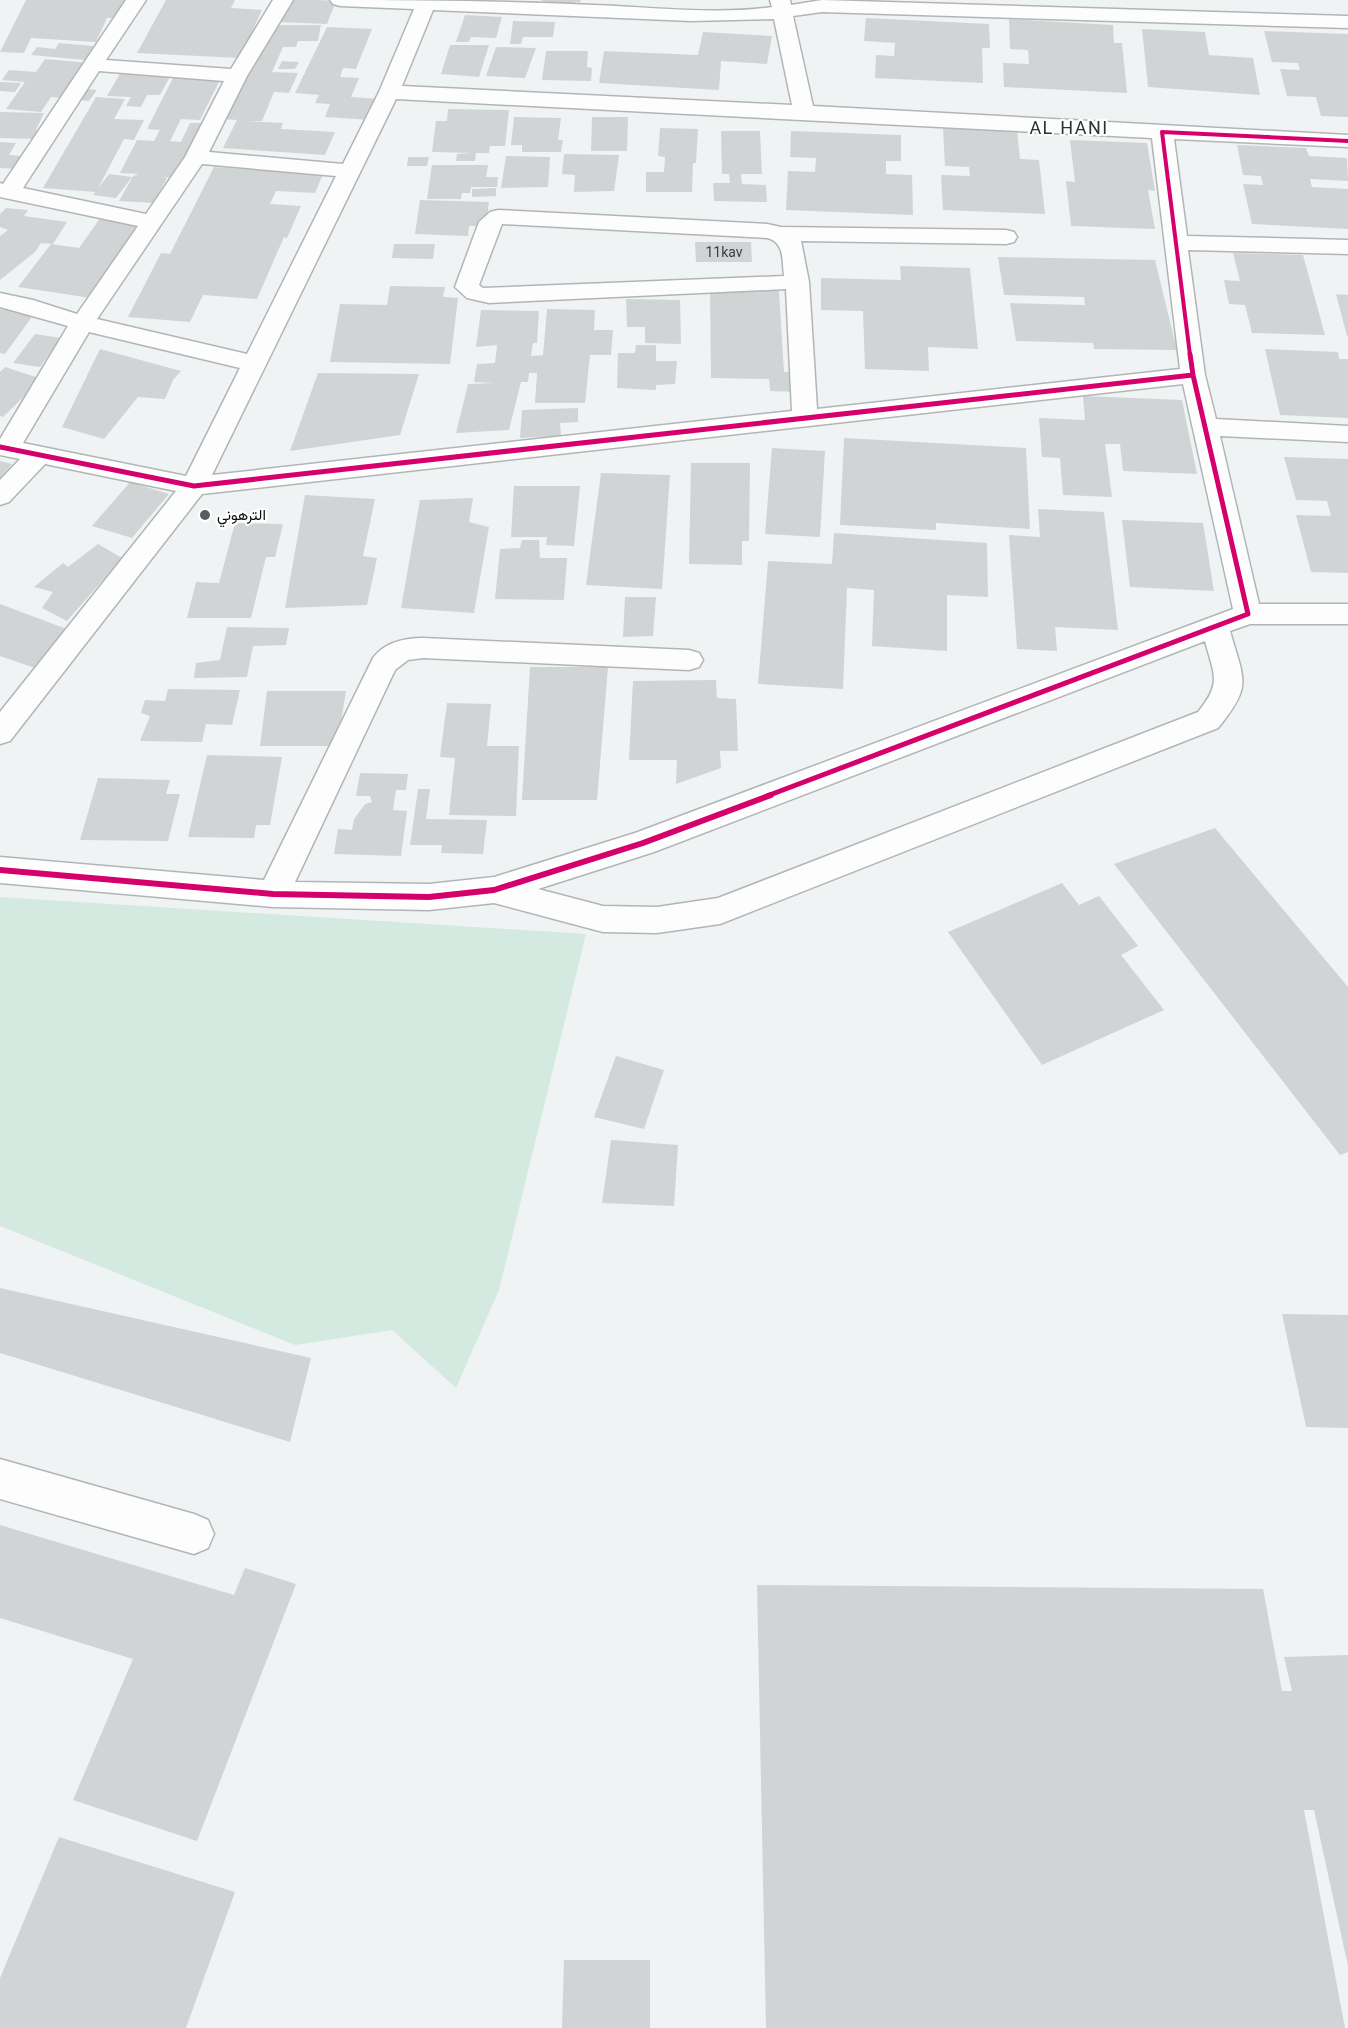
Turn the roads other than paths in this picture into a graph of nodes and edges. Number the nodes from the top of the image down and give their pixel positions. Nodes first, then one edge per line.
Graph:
1 (136, 0) edge
2 (283, 0) edge
3 (340, 0) edge
4 (426, 3) edge
5 (589, 6) edge
6 (781, 6) edge
7 (1348, 22) edge
8 (94, 65) junction
9 (237, 76) junction
10 (389, 92) junction
11 (804, 112) junction
12 (1162, 132) junction
13 (1348, 141) edge
14 (196, 157) junction
15 (348, 171) junction
16 (4, 191) edge
17 (152, 222) junction
18 (781, 234) junction
19 (1006, 237) dead end
20 (1176, 243) junction
21 (1348, 247) edge
22 (797, 282) junction
23 (0, 300) edge
24 (82, 323) junction
25 (253, 363) junction
26 (1193, 375) junction
27 (805, 419) junction
28 (1207, 428) junction
29 (1348, 434) edge
30 (3, 448) edge
31 (37, 457) junction
32 (194, 486) junction
33 (0, 496) edge
34 (1248, 614) junction
35 (1348, 614) edge
36 (1215, 626) junction
37 (689, 660) dead end
38 (0, 734) edge
39 (0, 870) edge
40 (494, 890) junction
41 (273, 894) junction
42 (0, 1479) edge
43 (194, 1534) dead end

1 - 8 street
2 - 9 street
3 - 4 street
4 - 5 street
4 - 10 street
5 - 6 street
6 - 7 street
6 - 11 street
8 - 9 street
8 - 16 street
9 - 14 street
10 - 11 street
10 - 15 street
11 - 12 street
12 - 13 street
12 - 20 street
14 - 15 street
14 - 17 street
15 - 25 street
16 - 17 street
17 - 24 street
18 - 19 street
18 - 22 street
18 - 22 street
20 - 21 street
20 - 26 street
22 - 27 street
23 - 24 street
24 - 25 street
24 - 30 street
25 - 32 street
26 - 27 street
26 - 28 street
27 - 32 street
28 - 29 street
28 - 34 street
30 - 31 street
31 - 32 street
31 - 33 street
32 - 38 street
34 - 35 street
34 - 36 street
36 - 40 street
36 - 40 street
37 - 41 street
39 - 41 street
40 - 41 street
42 - 43 street

